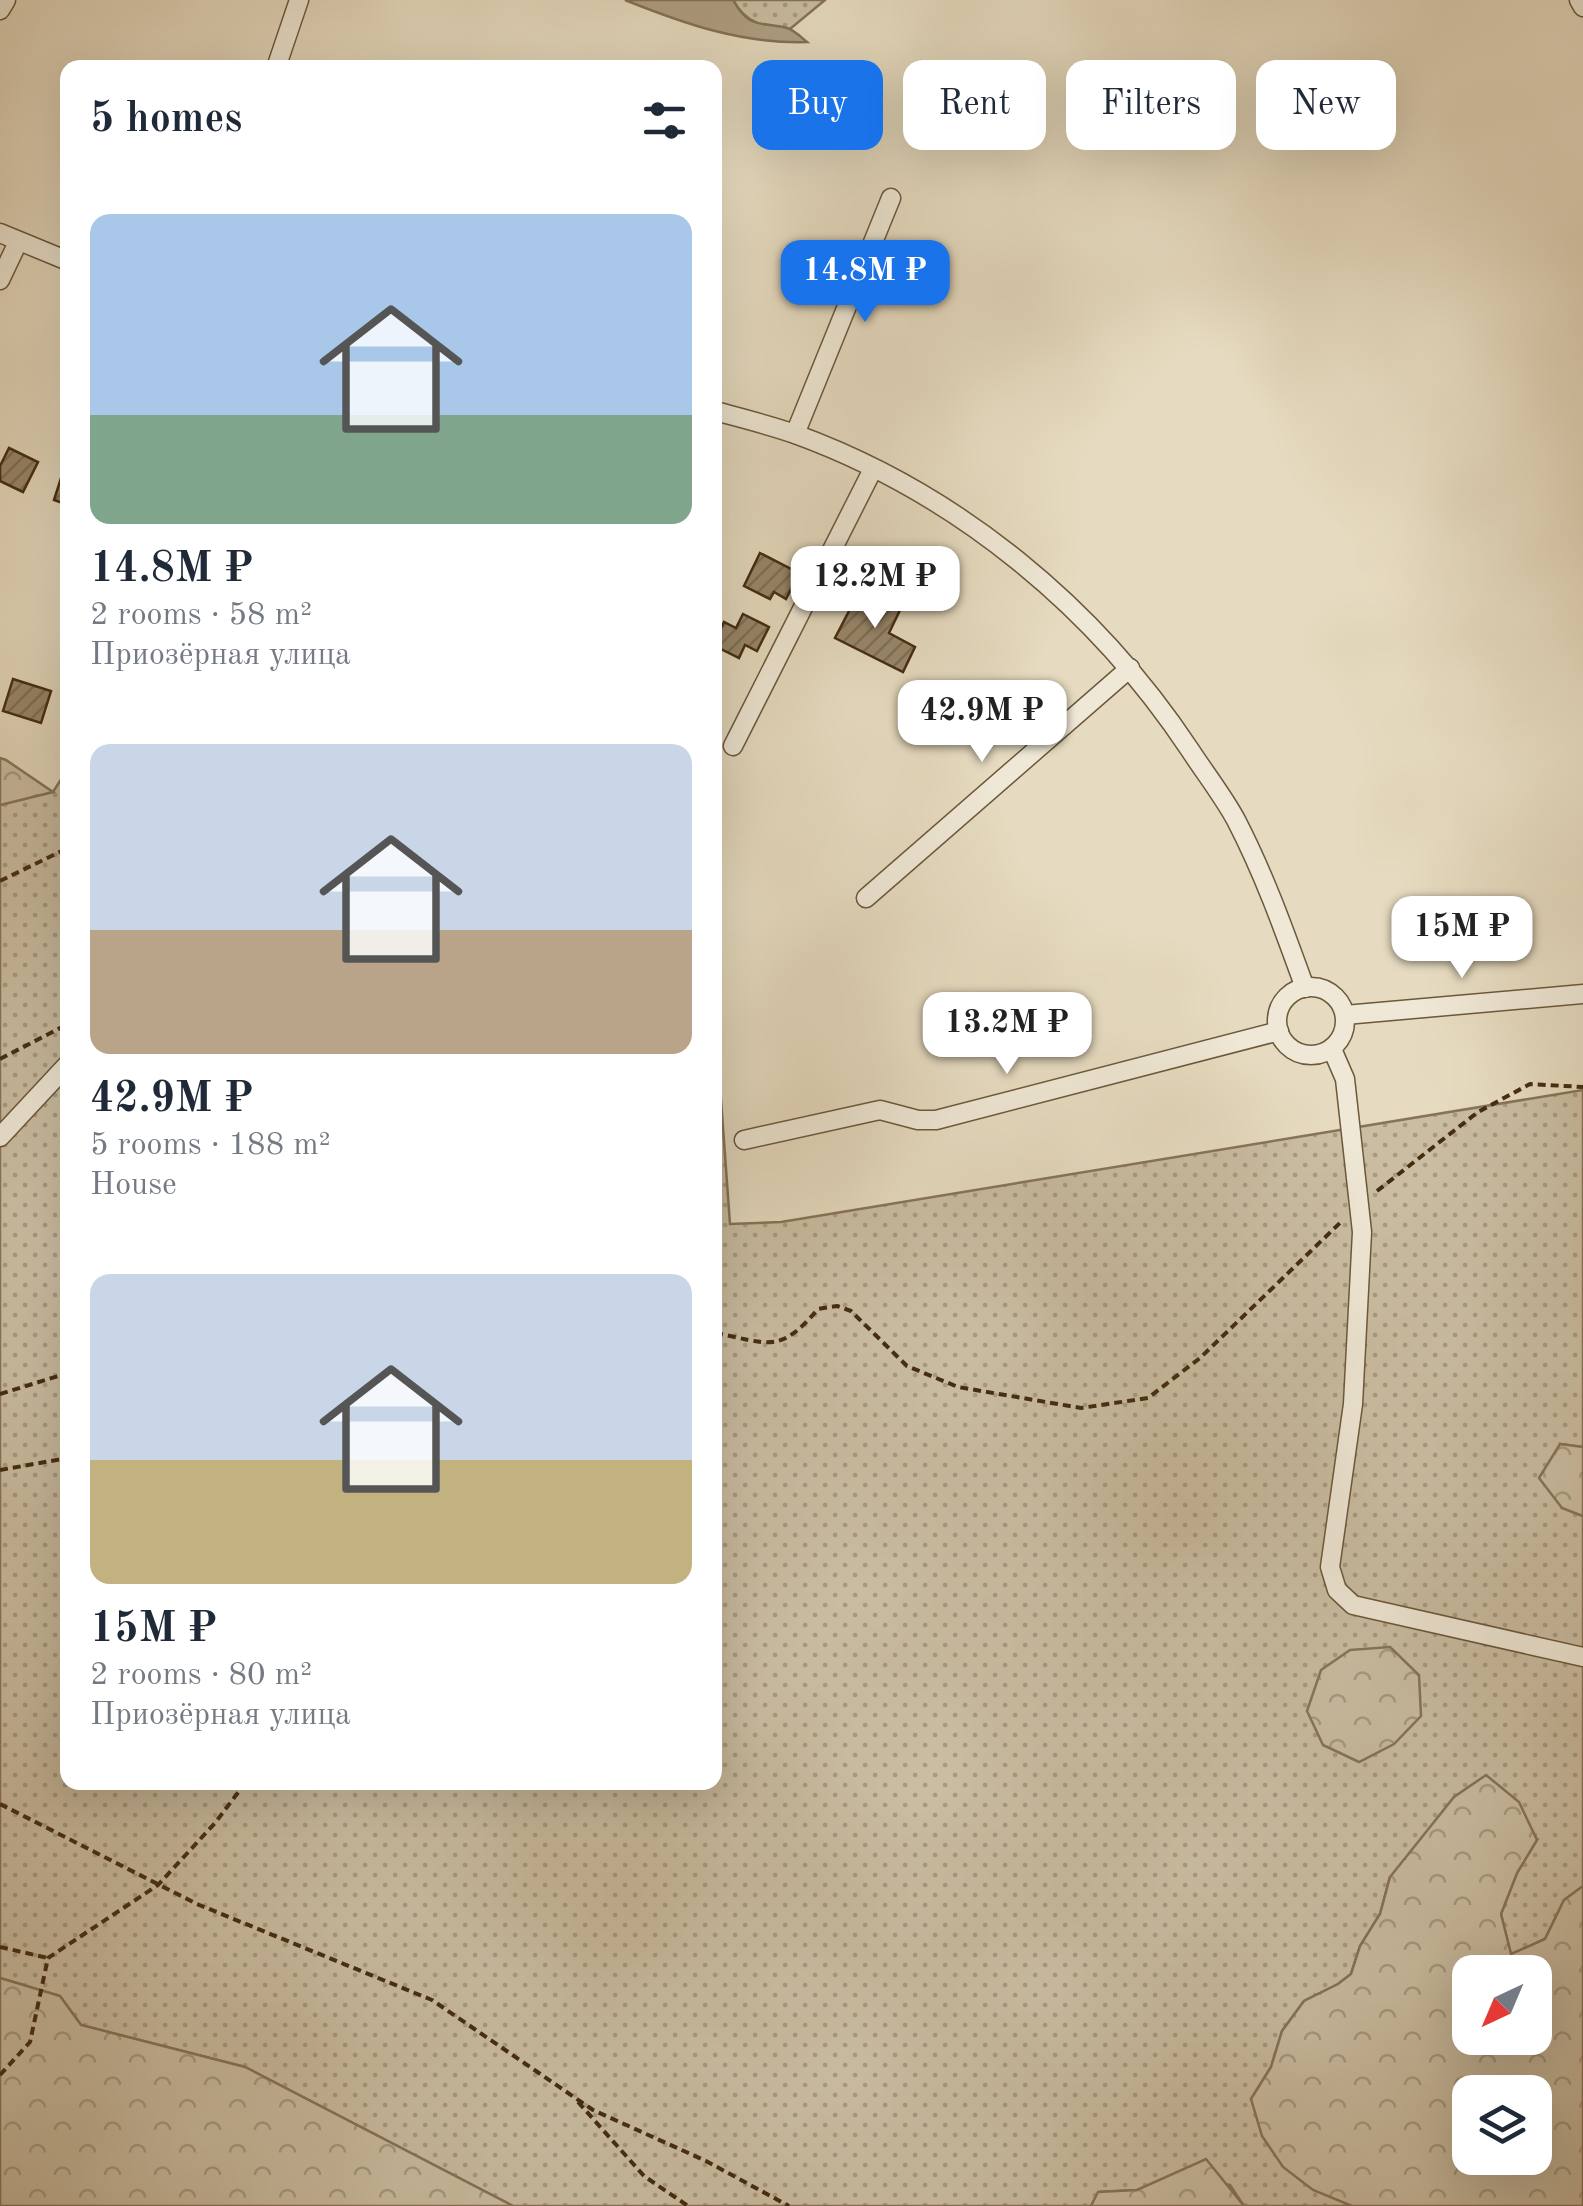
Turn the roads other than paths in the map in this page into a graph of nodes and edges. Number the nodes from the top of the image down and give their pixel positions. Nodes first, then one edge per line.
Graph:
1 (6, 0) edge
2 (299, 0) edge
3 (1579, 0) edge
4 (1583, 7) edge
5 (0, 10) edge
6 (279, 60) edge
7 (891, 198) dead end
8 (0, 233) edge
9 (18, 242) junction
10 (60, 258) edge
11 (0, 280) edge
12 (722, 413) edge
13 (795, 434) junction
14 (873, 468) junction
15 (1130, 668) junction
16 (733, 746) dead end
17 (866, 898) dead end
18 (1304, 988) junction
19 (1583, 994) edge
20 (1345, 1015) junction
21 (1279, 1031) junction
22 (1332, 1048) junction
23 (60, 1073) edge
24 (0, 1138) edge
25 (744, 1140) dead end
26 (1583, 1657) edge

1 - 5 street
2 - 6 street
3 - 4 street
7 - 13 street
8 - 9 street
9 - 10 street
9 - 11 street
12 - 13 street
13 - 14 street
14 - 15 street
14 - 16 street
15 - 17 street
15 - 18 street
18 - 20 street
18 - 21 street
19 - 20 street
20 - 22 street
21 - 22 street
21 - 25 street
22 - 26 street
23 - 24 street

